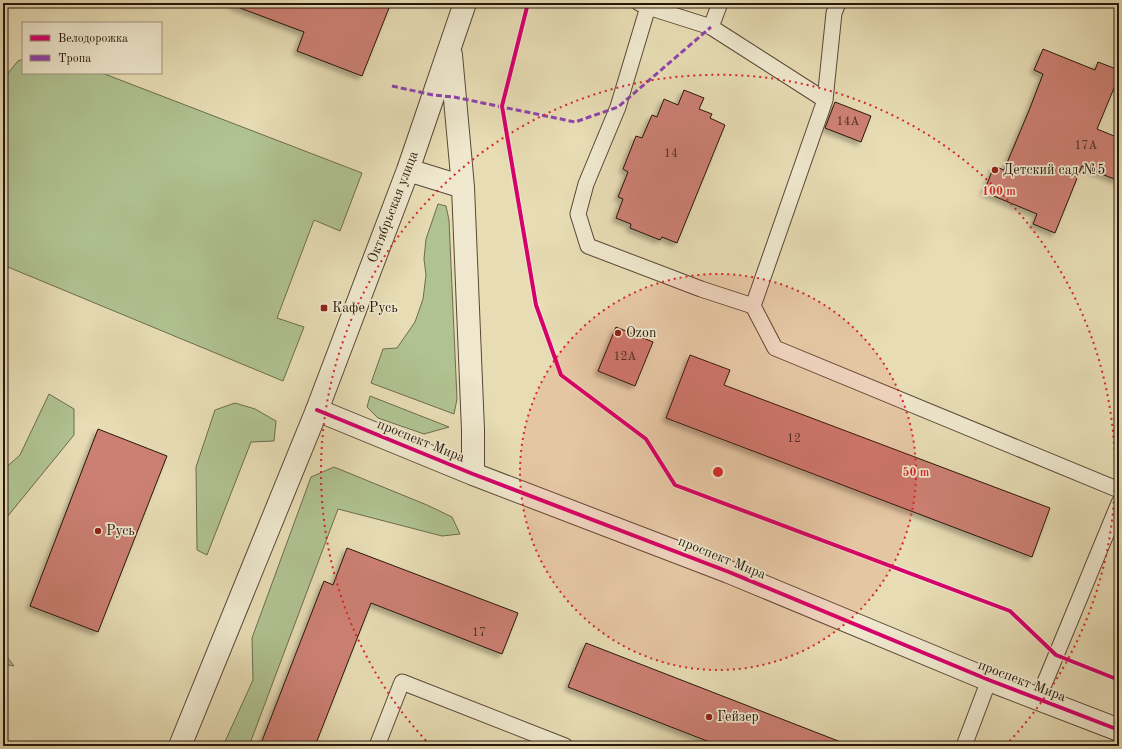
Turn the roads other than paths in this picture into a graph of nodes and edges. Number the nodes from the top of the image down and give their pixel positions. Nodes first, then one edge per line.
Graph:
1 (465, 3) edge
2 (720, 3) edge
3 (838, 3) edge
4 (644, 5) edge
5 (711, 27) junction
6 (450, 46) junction
7 (825, 100) junction
8 (408, 170) junction
9 (463, 187) junction
10 (753, 306) junction
11 (317, 410) junction
12 (473, 474) junction
13 (1119, 490) edge
14 (1119, 503) edge
15 (989, 680) junction
16 (1038, 699) junction
17 (1119, 730) edge
18 (180, 746) edge
19 (377, 746) edge
20 (565, 746) edge
21 (964, 746) edge

1 - 6 street, Октябрьская улица
2 - 5 lane
3 - 7 lane
4 - 5 lane
4 - 10 lane
5 - 7 lane
6 - 8 street, Октябрьская улица
6 - 9 street
7 - 10 lane
8 - 9 street
8 - 11 street, Октябрьская улица
9 - 12 street
10 - 13 lane
11 - 12 street, проспект Мира
11 - 18 street, Октябрьская улица
12 - 15 street, проспект Мира
14 - 16 lane
15 - 16 street, проспект Мира
15 - 21 lane
16 - 17 street, проспект Мира
19 - 20 lane

